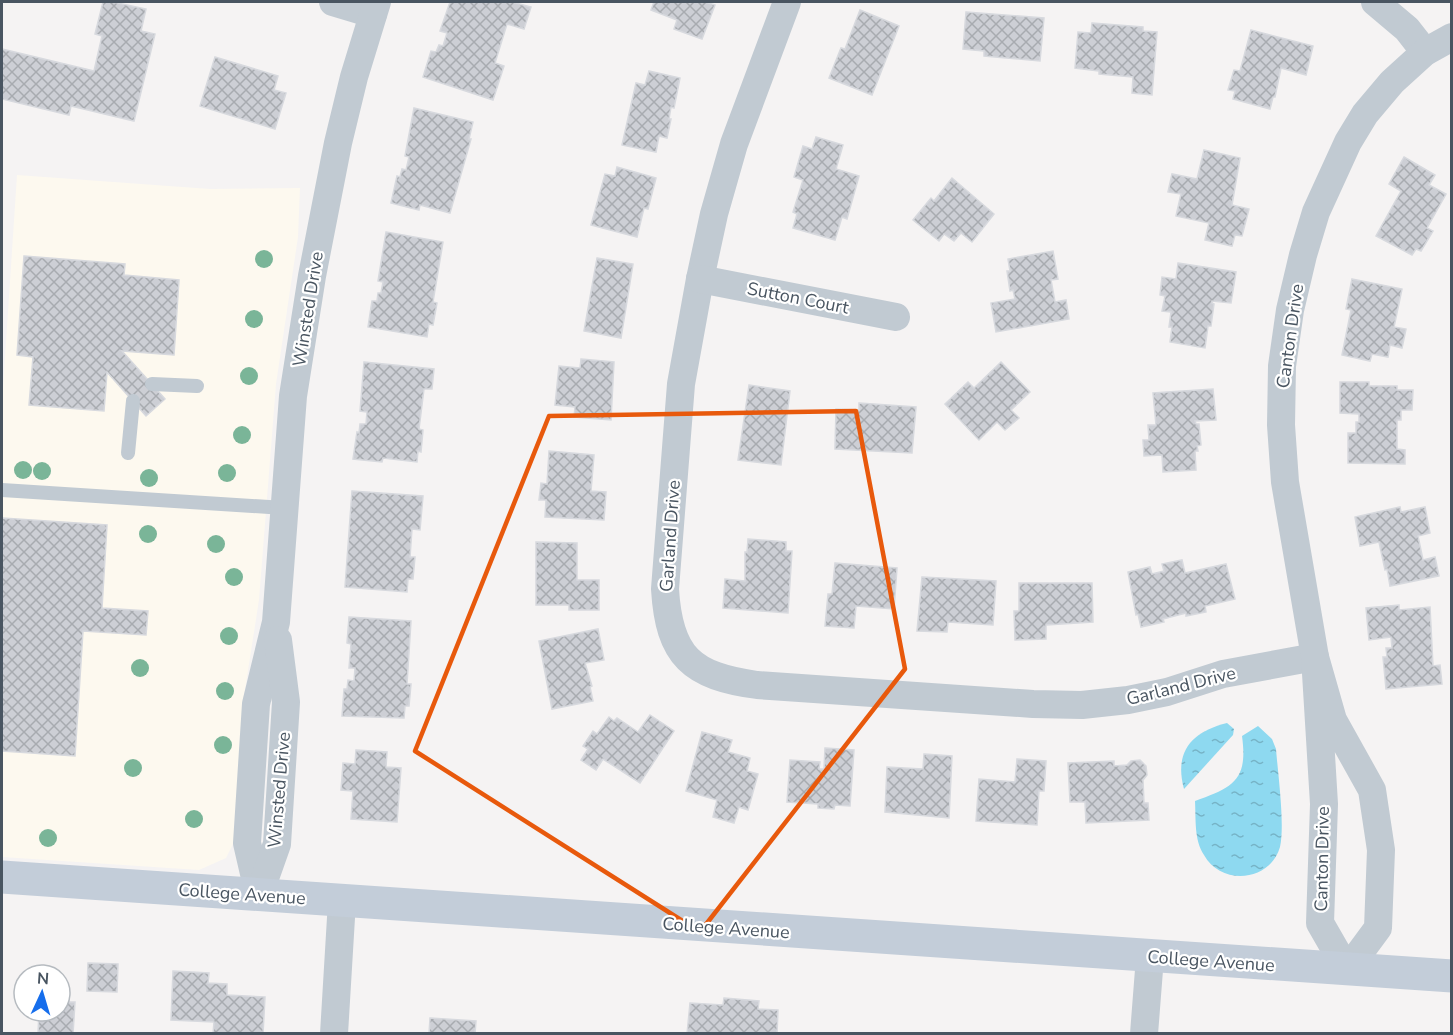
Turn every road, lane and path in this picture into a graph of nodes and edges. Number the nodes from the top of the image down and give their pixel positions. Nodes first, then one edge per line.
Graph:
1 (333, 2) edge
2 (787, 2) edge
3 (1375, 2) edge
4 (375, 8) edge
5 (1452, 37) edge
6 (1425, 52) junction
7 (700, 279) junction
8 (896, 317) dead end
9 (152, 384) dead end
10 (197, 386) dead end
11 (133, 401) dead end
12 (128, 453) dead end
13 (2, 490) edge
14 (284, 508) junction
15 (1314, 657) junction
16 (2, 877) edge
17 (259, 895) junction
18 (342, 901) junction
19 (1149, 957) junction
20 (1347, 970) junction
21 (1452, 976) edge
22 (334, 1034) edge
23 (1144, 1034) edge

1 - 4 street
2 - 7 street, Garland Drive
3 - 6 street
4 - 14 street, Winsted Drive
5 - 6 street, Canton Drive
6 - 15 street, Canton Drive
7 - 8 street, Sutton Court
7 - 15 street, Garland Drive
9 - 10 lane
11 - 12 lane
13 - 14 lane
14 - 17 street, Winsted Drive
15 - 20 street, Canton Drive
15 - 20 street, Canton Drive
16 - 17 main road, College Avenue
17 - 18 main road, College Avenue
18 - 19 main road, College Avenue
18 - 22 street
19 - 20 main road, College Avenue
19 - 23 street
20 - 21 main road, College Avenue

